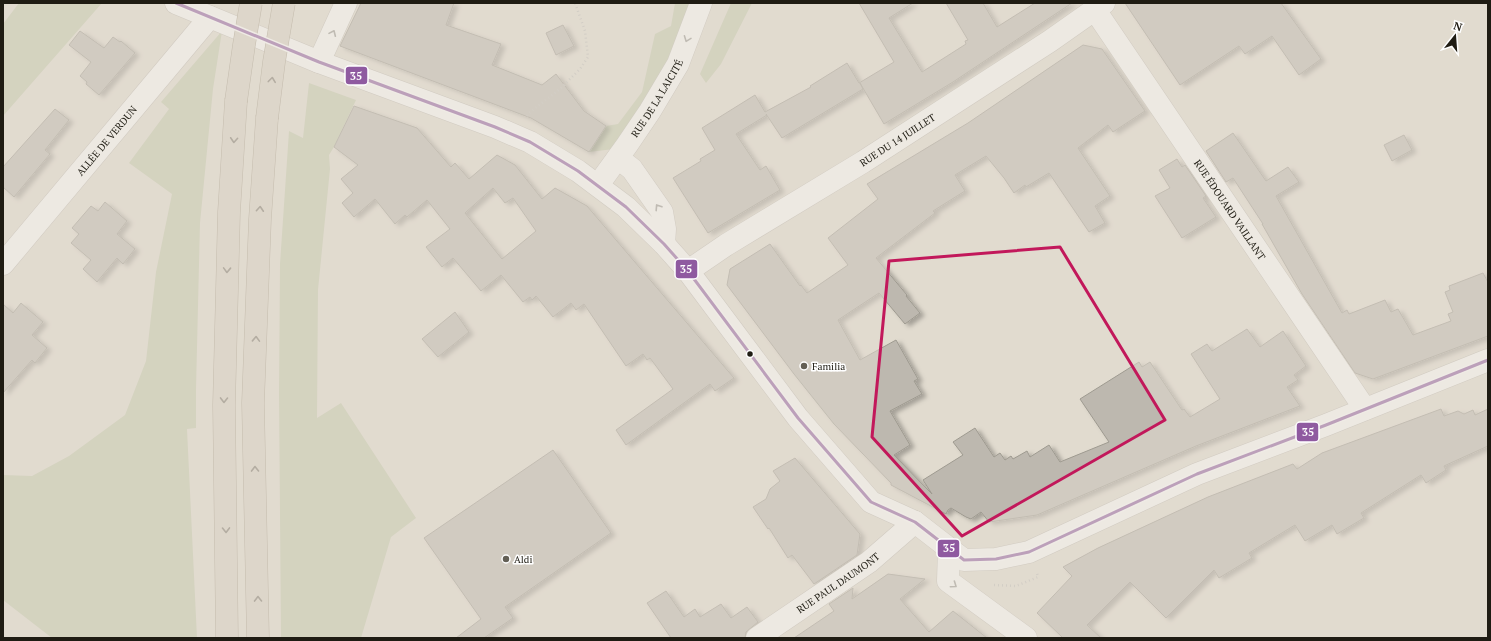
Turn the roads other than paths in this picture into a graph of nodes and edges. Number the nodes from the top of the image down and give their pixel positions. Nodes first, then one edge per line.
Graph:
1 (176, 3) edge
2 (252, 3) edge
3 (284, 3) edge
4 (346, 3) edge
5 (701, 3) edge
6 (1100, 6) edge
7 (210, 17) junction
8 (319, 62) junction
9 (618, 158) junction
10 (598, 185) junction
11 (664, 244) junction
12 (3, 264) edge
13 (688, 271) junction
14 (1488, 360) edge
15 (1365, 409) junction
16 (915, 522) junction
17 (949, 549) junction
18 (227, 638) edge
19 (258, 638) edge
20 (757, 638) edge
21 (1026, 638) edge

1 - 7 street
2 -> 18 highway, bridge
19 -> 3 highway, bridge
8 -> 4 street
5 -> 9 street, RUE DE LA LAICITÉ
6 - 13 street, RUE DU 14 JUILLET
6 - 15 street, RUE ÉDOUARD VAILLANT
7 - 8 street
7 - 12 street, ALLÉE DE VERDUN
8 - 10 street
9 - 10 street, RUE DE LA LAICITÉ
11 -> 9 street
10 - 11 street
11 - 13 street
13 - 16 street
14 - 15 street
15 - 17 street
16 - 17 street
16 - 20 street, RUE PAUL DAUMONT
17 -> 21 street

